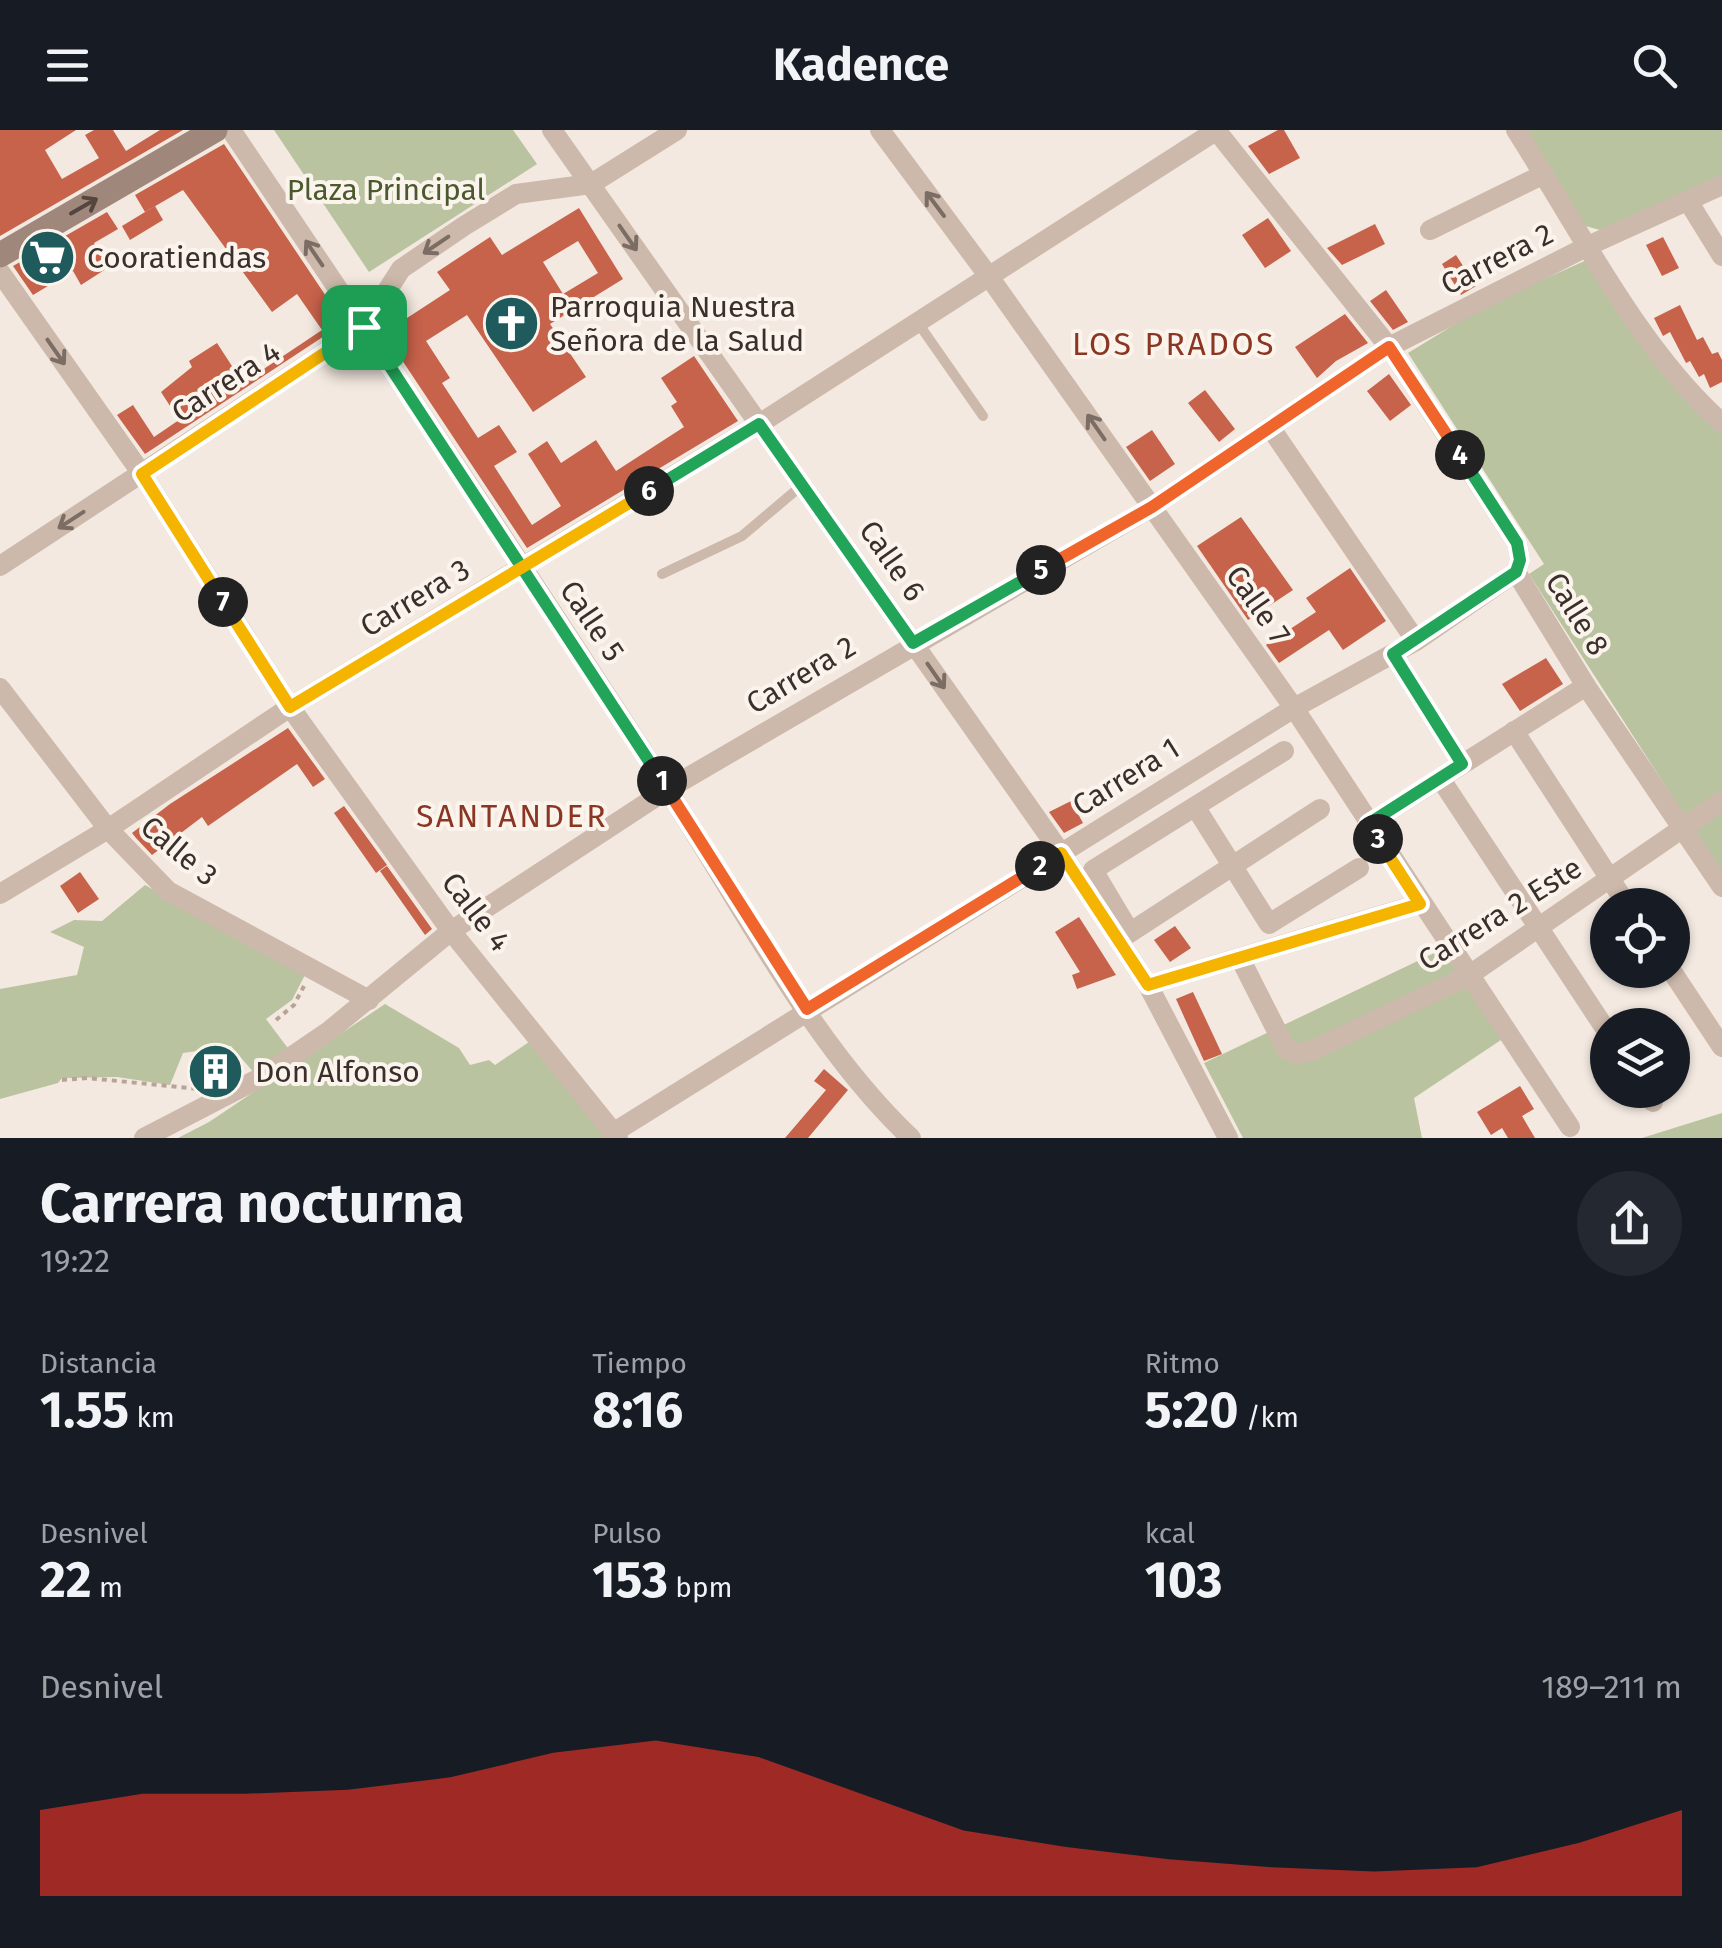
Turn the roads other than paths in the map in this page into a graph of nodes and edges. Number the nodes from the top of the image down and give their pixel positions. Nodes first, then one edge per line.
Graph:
1 (215, 130) edge
2 (231, 130) edge
3 (552, 130) edge
4 (678, 130) edge
5 (880, 130) edge
6 (1216, 130) edge
7 (1516, 130) edge
8 (1544, 174) junction
9 (590, 184) junction
10 (1722, 185) edge
11 (1688, 201) junction
12 (1430, 230) dead end
13 (1590, 245) junction
14 (0, 255) edge
15 (1722, 256) edge
16 (0, 272) edge
17 (990, 278) junction
18 (918, 323) junction
19 (364, 327) junction
20 (1389, 347) junction
21 (983, 416) dead end
22 (1722, 423) edge
23 (759, 424) junction
24 (1270, 427) junction
25 (142, 474) junction
26 (802, 485) junction
27 (1152, 507) junction
28 (0, 566) edge
29 (521, 569) junction
30 (1516, 572) junction
31 (662, 574) dead end
32 (1416, 641) junction
33 (913, 643) junction
34 (1393, 654) junction
35 (1586, 686) junction
36 (0, 688) edge
37 (290, 707) junction
38 (1294, 708) junction
39 (1514, 732) junction
40 (1284, 751) dead end
41 (1462, 764) junction
42 (1440, 778) junction
43 (668, 789) junction
44 (1722, 801) edge
45 (1196, 808) junction
46 (1320, 809) dead end
47 (1368, 824) junction
48 (108, 829) junction
49 (1684, 832) junction
50 (1061, 853) junction
51 (1232, 866) junction
52 (1359, 868) dead end
53 (1611, 880) junction
54 (1722, 886) edge
55 (1616, 888) edge
56 (0, 894) edge
57 (1420, 904) junction
58 (1538, 929) junction
59 (451, 931) junction
60 (1124, 936) junction
61 (1240, 958) junction
62 (1468, 976) junction
63 (1148, 985) junction
64 (1683, 988) edge
65 (369, 1000) junction
66 (1591, 1008) edge
67 (807, 1009) junction
68 (1722, 1047) edge
69 (1570, 1127) dead end
70 (617, 1135) edge
71 (144, 1138) edge
72 (910, 1138) edge
73 (1228, 1138) edge

14 -> 1 street
19 -> 2 street, Calle 5
3 - 9 street, Calle 6
4 - 9 street, Carrera 4
17 -> 5 street, Calle 7
6 - 17 street, Carrera 3
6 - 20 street, Calle 8
7 - 8 street
8 - 12 street
8 - 13 street
9 -> 19 street, Carrera 4
9 -> 23 street, Calle 6
10 - 11 street, Carrera 2
11 - 13 street, Carrera 2
11 - 15 street
13 - 20 street, Carrera 2
13 - 22 street
16 -> 25 street, Calle 4
17 - 18 street, Carrera 3
27 -> 17 street, Calle 7
18 - 21 lane
18 - 23 street, Carrera 3
19 - 25 street, Carrera 4
19 - 29 street, Calle 5
20 - 24 street, Carrera 2
20 - 30 street, Calle 8
23 - 26 street, Calle 6
23 - 29 street, Carrera 3
24 - 27 street, Carrera 2
24 - 32 street
25 -> 28 street, Carrera 4
25 - 37 street, Calle 4
26 - 31 lane
26 - 33 street, Calle 6
27 - 33 street, Carrera 2
27 - 38 street, Calle 7
29 - 37 street, Carrera 3
29 - 43 street, Calle 5
30 - 32 street, Carrera 1
30 - 35 street, Calle 8
32 - 34 street, Carrera 1
33 - 43 street, Carrera 2
33 -> 50 street, Calle 6
34 - 38 street, Carrera 1
34 - 41 street
35 - 39 street
35 - 49 street, Calle 8
36 - 48 street, Calle 3
37 - 48 street, Carrera 3
37 - 59 street, Calle 4
38 - 47 street, Calle 7
38 - 50 street, Carrera 1
39 - 41 street
39 - 53 street
40 - 45 street
41 - 42 street
42 - 47 street
42 - 58 street
43 - 59 street, Carrera 2
43 - 67 street, Calle 5
44 - 49 street, Carrera 2 Este
45 - 51 street
45 - 60 street
46 - 51 street
47 - 57 street, Calle 7
48 - 56 street, Carrera 3
48 - 65 street, Calle 3
49 - 53 street, Carrera 2 Este
49 - 54 street, Calle 8
50 - 60 street, Calle 6
50 - 67 street, Carrera 1
51 - 52 street
51 - 60 street
53 - 55 street
53 - 58 street, Carrera 2 Este
57 - 61 street
57 - 62 street, Calle 7
58 - 62 street, Carrera 2 Este
58 - 66 street
59 - 65 street, Carrera 2
59 - 70 street, Calle 4
60 - 63 street, Calle 6
61 - 62 street, Carrera 2 Este
61 - 63 street
62 - 69 street, Calle 7
63 - 73 street, Calle 6
64 - 68 street
65 - 71 street, Carrera 2
67 - 70 street, Carrera 1
67 - 72 street, Calle 5

